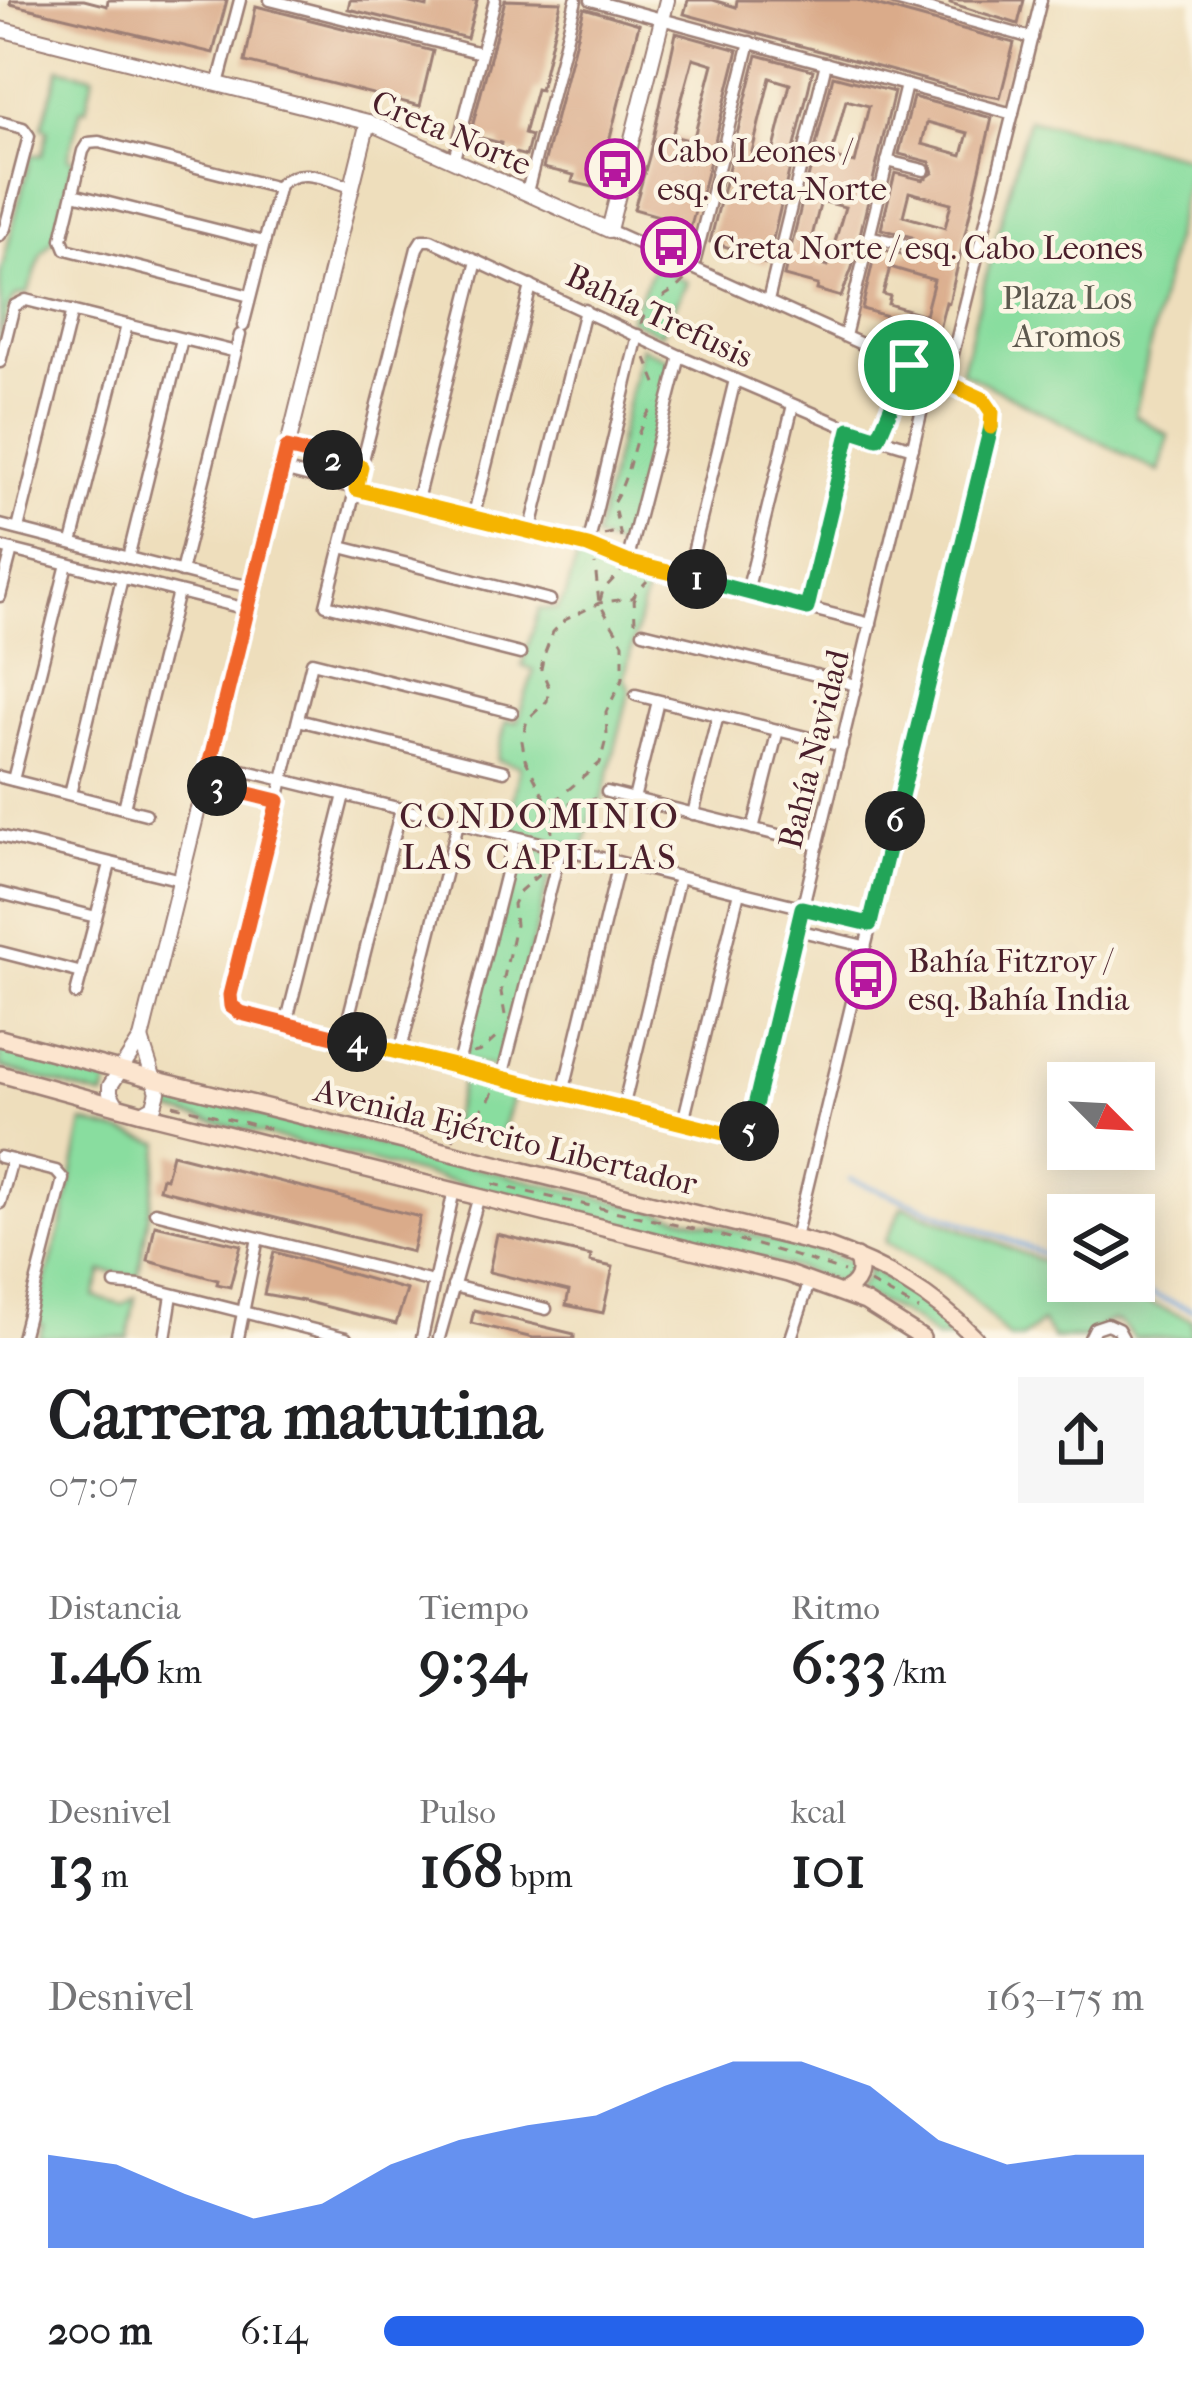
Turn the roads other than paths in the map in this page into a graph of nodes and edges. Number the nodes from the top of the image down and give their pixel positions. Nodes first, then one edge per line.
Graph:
1 (240, 0) edge
2 (270, 0) edge
3 (495, 0) edge
4 (576, 0) edge
5 (591, 0) edge
6 (667, 0) edge
7 (895, 0) edge
8 (1041, 0) edge
9 (662, 18) junction
10 (0, 29) edge
11 (1032, 38) junction
12 (750, 42) junction
13 (481, 53) junction
14 (826, 63) junction
15 (218, 84) junction
16 (906, 85) junction
17 (1012, 114) junction
18 (0, 122) edge
19 (368, 122) junction
20 (454, 159) junction
21 (887, 160) junction
22 (924, 170) dead end
23 (0, 181) edge
24 (16, 185) junction
25 (352, 187) junction
26 (278, 188) junction
27 (526, 192) junction
28 (73, 194) junction
29 (609, 230) junction
30 (0, 235) edge
31 (869, 236) junction
32 (264, 242) junction
33 (906, 245) dead end
34 (477, 261) junction
35 (693, 268) junction
36 (531, 286) junction
37 (250, 296) junction
38 (768, 301) junction
39 (585, 310) junction
40 (72, 311) junction
41 (127, 325) junction
42 (640, 335) junction
43 (844, 336) junction
44 (182, 339) junction
45 (236, 352) junction
46 (680, 356) junction
47 (0, 362) edge
48 (909, 365) junction
49 (940, 379) junction
50 (735, 380) junction
51 (794, 405) junction
52 (850, 429) junction
53 (878, 438) junction
54 (287, 448) junction
55 (913, 448) junction
56 (361, 467) junction
57 (282, 470) junction
58 (356, 489) junction
59 (416, 504) junction
60 (473, 518) junction
61 (0, 525) edge
62 (18, 529) junction
63 (530, 532) junction
64 (72, 543) junction
65 (588, 546) junction
66 (340, 547) junction
67 (6, 548) edge
68 (128, 558) junction
69 (625, 561) junction
70 (67, 564) junction
71 (181, 572) junction
72 (687, 577) junction
73 (122, 578) junction
74 (253, 587) junction
75 (178, 592) junction
76 (747, 592) junction
77 (0, 596) edge
78 (550, 600) dead end
79 (807, 608) junction
80 (248, 609) junction
81 (871, 624) junction
82 (638, 633) road end
83 (520, 654) dead end
84 (856, 685) junction
85 (636, 695) dead end
86 (658, 700) junction
87 (512, 712) dead end
88 (718, 715) junction
89 (298, 720) junction
90 (778, 730) junction
91 (842, 746) junction
92 (210, 762) junction
93 (504, 771) dead end
94 (6, 778) edge
95 (283, 780) junction
96 (205, 782) junction
97 (607, 792) road end
98 (70, 794) junction
99 (344, 795) junction
100 (634, 799) junction
101 (278, 801) junction
102 (124, 808) junction
103 (401, 809) junction
104 (146, 814) dead end
105 (693, 814) junction
106 (458, 823) junction
107 (753, 829) junction
108 (0, 836) edge
109 (515, 837) junction
110 (818, 845) junction
111 (556, 847) junction
112 (619, 863) junction
113 (110, 864) junction
114 (679, 878) junction
115 (181, 880) junction
116 (739, 892) junction
117 (0, 893) edge
118 (802, 908) junction
119 (96, 917) junction
120 (870, 924) junction
121 (797, 930) junction
122 (864, 946) junction
123 (0, 952) edge
124 (82, 973) junction
125 (76, 994) dead end
126 (286, 1024) junction
127 (0, 1038) edge
128 (343, 1039) junction
129 (141, 1040) junction
130 (400, 1053) junction
131 (458, 1062) junction
132 (122, 1070) junction
133 (0, 1074) edge
134 (499, 1077) junction
135 (152, 1079) junction
136 (562, 1093) junction
137 (117, 1106) junction
138 (623, 1108) junction
139 (142, 1113) junction
140 (682, 1123) junction
141 (6, 1158) edge
142 (454, 1190) junction
143 (479, 1196) junction
144 (0, 1203) edge
145 (155, 1212) dead end
146 (258, 1238) junction
147 (795, 1238) junction
148 (856, 1257) junction
149 (810, 1280) junction
150 (433, 1282) junction
151 (116, 1284) dead end
152 (453, 1286) junction
153 (842, 1292) junction
154 (172, 1294) junction
155 (546, 1309) dead end
156 (242, 1312) junction
157 (313, 1334) edge
158 (22, 1338) edge
159 (165, 1338) edge
160 (238, 1338) edge
161 (346, 1338) edge
162 (422, 1338) edge
163 (439, 1338) edge
164 (791, 1338) edge
165 (922, 1338) edge
166 (975, 1338) edge
167 (1090, 1338) edge
168 (1123, 1338) edge

1 - 15 street
2 - 13 street
3 - 13 street
4 - 27 street
5 - 9 street
6 - 9 street
7 - 11 street
8 - 11 street, Bahía Navidad
9 - 12 street
9 - 29 street
10 - 15 street, Creta Norte
11 - 17 street, Bahía Navidad
12 - 14 street
12 - 35 street
13 - 20 street
14 - 16 street
14 - 38 street
15 - 19 street, Creta Norte
16 - 17 street
16 - 21 street
17 - 49 street, Bahía Navidad
18 - 24 street
19 - 20 street, Creta Norte
19 - 25 street
20 - 27 street, Creta Norte
21 - 22 street
21 - 31 street
23 - 24 street
24 - 30 street
25 - 26 street
25 - 54 street
26 - 28 street
26 - 32 street
27 - 29 street, Creta Norte
28 - 32 street
28 - 37 street
29 - 35 street, Creta Norte
31 - 33 street
31 - 43 street
32 - 37 street
34 - 36 street, Bahía Trefusis
34 - 56 street, Bahía Trefusis
34 - 59 street
35 - 38 street, Creta Norte
36 - 39 street, Bahía Trefusis
36 - 60 street
37 - 45 street
38 - 43 street, Creta Norte
39 - 42 street, Bahía Trefusis
39 - 63 street
40 - 41 street
40 - 47 street
40 - 62 street
41 - 44 street
41 - 64 street
42 - 46 street, Bahía Trefusis
42 - 65 street
43 - 48 street, Creta Norte
44 - 45 street
44 - 68 street
45 - 71 street
46 - 50 street, Bahía Trefusis
46 - 69 street
48 - 49 street, Creta Norte
48 - 53 street
49 - 55 street, Bahía Navidad
49 - 120 street, Creta Norte
50 - 51 street, Bahía Trefusis
50 - 72 street
51 - 52 street, Bahía Trefusis
51 - 76 street
52 - 53 street, Bahía Trefusis
52 - 79 street
53 - 55 street, Bahía Trefusis
54 - 56 street
54 - 57 street
55 - 81 street, Bahía Navidad
56 - 58 street
57 - 58 street
57 - 74 street
58 - 59 street
58 - 66 street
59 - 60 street
60 - 63 street
61 - 62 street
62 - 64 street
63 - 65 street
64 - 68 street
65 - 69 street
66 - 78 street
66 - 83 street
67 - 70 street
67 - 77 street
68 - 71 street
69 - 72 street
70 - 73 street
70 - 94 street
71 - 74 street
72 - 76 street
73 - 75 street
73 - 98 street
74 - 80 street
75 - 80 street
75 - 102 street
76 - 79 street
79 - 81 street
80 - 92 street
81 - 84 street, Bahía Navidad
82 - 84 street
84 - 91 street, Bahía Navidad
85 - 86 street
86 - 88 street
86 - 100 street
87 - 89 street
88 - 90 street
88 - 105 street
89 - 93 street
89 - 95 street
90 - 91 street
90 - 107 street
91 - 110 street, Bahía Navidad
92 - 95 street
92 - 96 street
94 - 98 street
95 - 99 street
95 - 101 street
96 - 101 street
96 - 115 street
97 - 100 street
98 - 102 street
99 - 103 street
99 - 126 street
100 - 105 street
101 - 126 street
102 - 104 street
103 - 106 street
103 - 128 street
105 - 107 street
106 - 109 street
106 - 130 street
107 - 110 street
108 - 113 street
109 - 111 street
109 - 131 street
110 - 118 street, Bahía Navidad
111 - 112 street
111 - 134 street
112 - 114 street
112 - 136 street
113 - 115 street
113 - 119 street
114 - 116 street
114 - 138 street
115 - 129 street
116 - 118 street
116 - 140 street
117 - 119 street
118 - 120 street
118 - 121 street, Bahía Navidad
119 - 124 street
120 - 122 street
121 - 122 street
121 - 140 street, Bahía Navidad
122 - 147 street
123 - 124 street
124 - 125 street
126 - 128 street
127 - 132 main road, Avenida Ejército Libertador
128 - 130 street
129 - 132 street
129 - 135 street
130 - 131 street
131 - 134 street
132 - 135 main road, Avenida Ejército Libertador
132 - 137 street
133 - 137 main road, Avenida Ejército Libertador
134 - 136 street
135 - 139 street
135 - 147 main road, Avenida Ejército Libertador
136 - 138 street
137 - 139 main road, Avenida Ejército Libertador
138 - 140 street
139 - 142 main road, Avenida Ejército Libertador
141 - 144 street
141 - 158 street
142 - 143 main road, Avenida Ejército Libertador
142 - 150 street
143 - 149 main road, Avenida Ejército Libertador
143 - 152 street
145 - 146 street
146 - 150 street
146 - 156 street
147 - 148 main road, Avenida Ejército Libertador
148 - 153 main road
148 - 166 main road, Avenida Ejército Libertador
149 - 153 main road, Avenida Ejército Libertador
149 - 164 street
150 - 162 street
151 - 154 street
152 - 155 street
152 - 163 street
153 - 165 main road, Avenida Ejército Libertador
154 - 156 street
154 - 159 street
156 - 157 street
156 - 160 street
157 - 161 street
167 - 168 street

